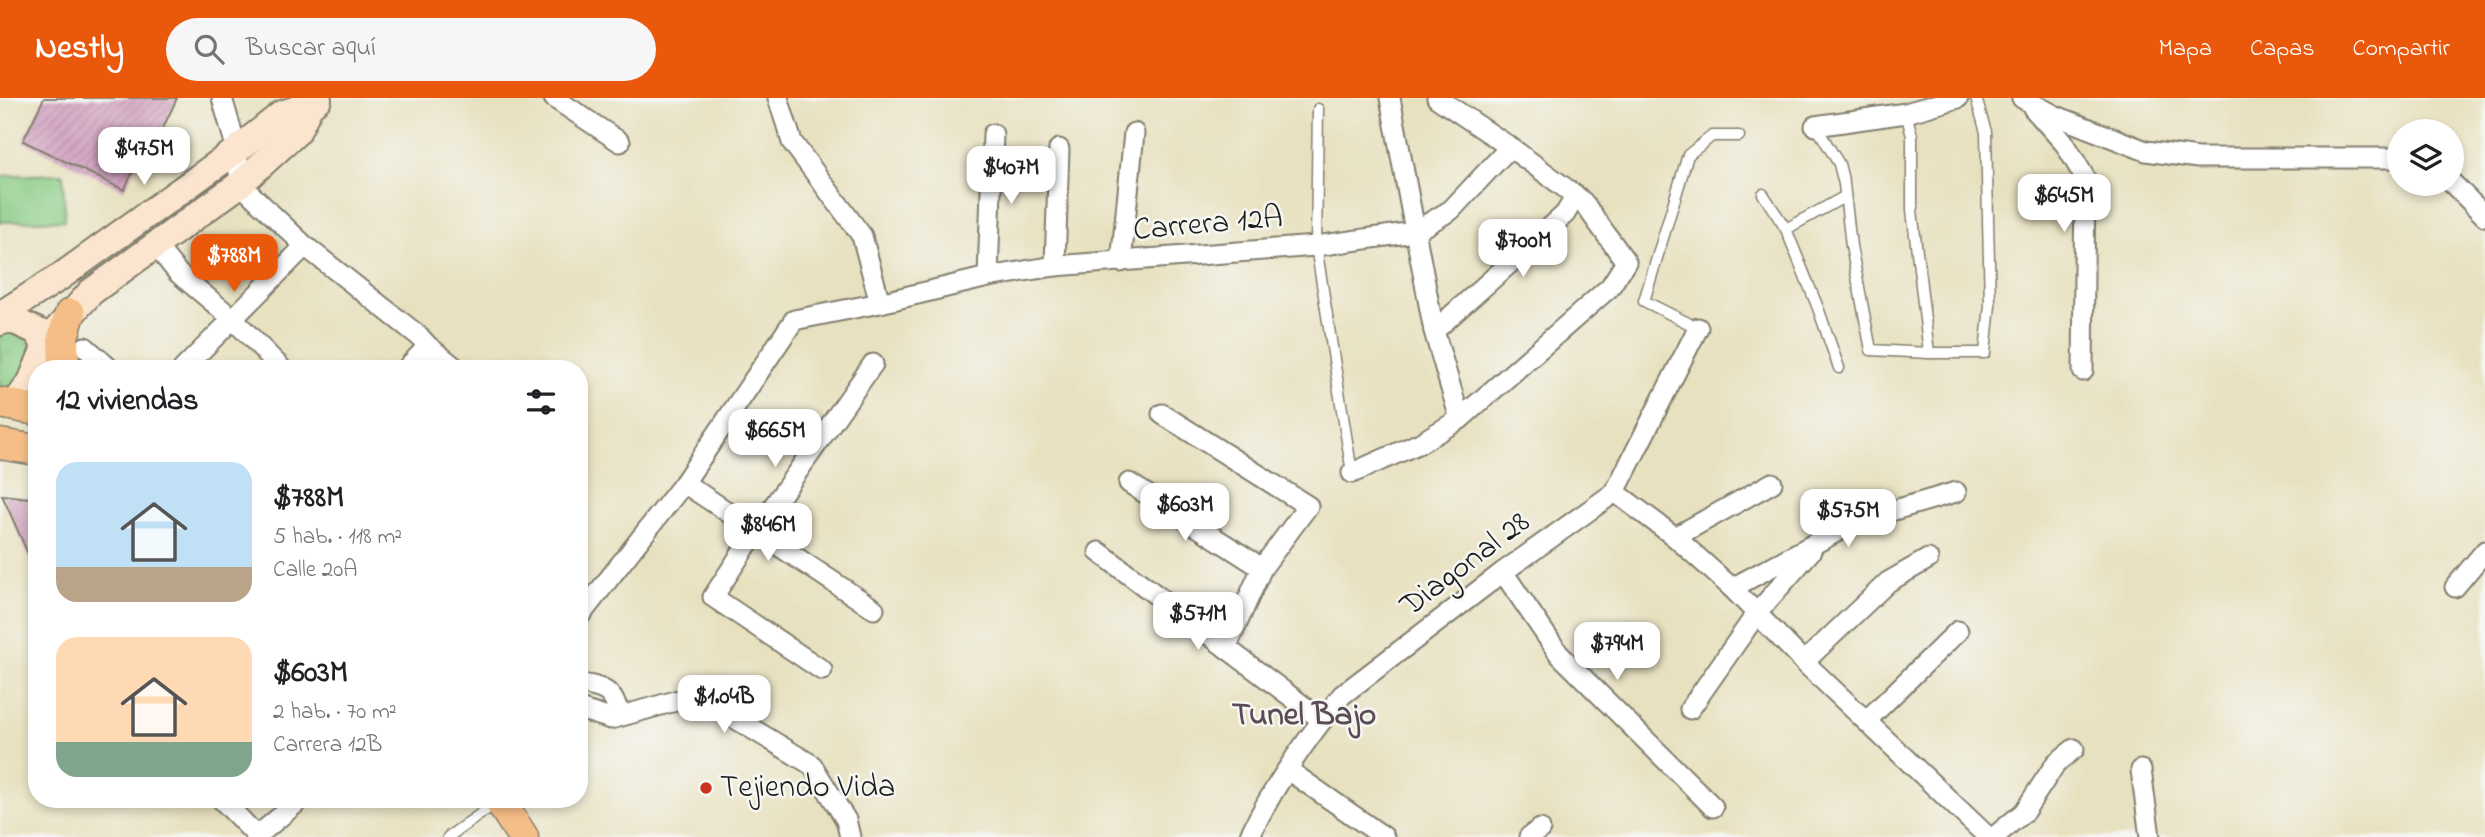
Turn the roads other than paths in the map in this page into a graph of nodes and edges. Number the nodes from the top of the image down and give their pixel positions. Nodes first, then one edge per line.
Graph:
1 (222, 98) edge
2 (554, 98) edge
3 (778, 98) edge
4 (1390, 98) edge
5 (1437, 98) edge
6 (1958, 98) edge
7 (1976, 98) edge
8 (2025, 100) edge
9 (314, 102) edge
10 (1318, 109) dead end
11 (1906, 113) junction
12 (1815, 126) joint
13 (1134, 132) dead end
14 (993, 134) dead end
15 (1739, 136) dead end
16 (620, 142) dead end
17 (1510, 147) junction
18 (1059, 149) dead end
19 (237, 150) junction
20 (2387, 158) edge
21 (240, 184) junction
22 (1763, 194) dead end
23 (2464, 195) edge
24 (1576, 196) junction
25 (1844, 197) junction
26 (2485, 216) edge
27 (1786, 229) junction
28 (1414, 232) junction
29 (156, 246) junction
30 (305, 246) junction
31 (1316, 246) junction
32 (1121, 262) junction
33 (1055, 266) junction
34 (988, 277) junction
35 (880, 303) junction
36 (70, 314) joint
37 (0, 315) edge
38 (232, 318) junction
39 (0, 322) edge
40 (1698, 328) joint
41 (1434, 331) junction
42 (423, 341) junction
43 (86, 347) dead end
44 (1930, 353) junction
45 (54, 359) edge
46 (100, 360) edge
47 (193, 360) edge
48 (273, 360) edge
49 (411, 360) edge
50 (446, 360) edge
51 (873, 364) dead end
52 (1839, 368) dead end
53 (2083, 371) dead end
54 (28, 386) edge
55 (13, 408) edge
56 (1162, 415) dead end
57 (1460, 419) junction
58 (0, 444) edge
59 (28, 449) edge
60 (1352, 473) joint
61 (684, 483) junction
62 (1129, 483) dead end
63 (1772, 483) dead end
64 (1615, 492) junction
65 (1956, 492) dead end
66 (756, 531) junction
67 (1675, 537) junction
68 (1821, 540) junction
69 (2485, 551) edge
70 (1099, 552) dead end
71 (1928, 559) dead end
72 (1262, 568) junction
73 (1503, 572) junction
74 (2455, 587) dead end
75 (1732, 588) junction
76 (588, 606) edge
77 (874, 609) dead end
78 (1756, 613) junction
79 (1958, 631) dead end
80 (1226, 648) junction
81 (1804, 662) junction
82 (822, 670) dead end
83 (588, 685) edge
84 (1690, 709) dead end
85 (588, 712) edge
86 (620, 715) junction
87 (1322, 720) junction
88 (1866, 720) junction
89 (2074, 749) dead end
90 (1288, 770) junction
91 (2141, 770) dead end
92 (1713, 807) dead end
93 (230, 808) edge
94 (291, 808) edge
95 (488, 808) edge
96 (504, 808) edge
97 (257, 837) edge
98 (448, 837) edge
99 (523, 837) edge
100 (850, 837) edge
101 (1249, 837) edge
102 (1384, 837) edge
103 (1988, 837) edge
104 (1994, 837) edge
105 (2150, 837) edge

1 - 19 street
2 - 16 street
3 - 35 street
4 - 28 street
5 - 17 street
6 - 11 street
7 - 44 lane
8 - 20 street
8 - 53 street
9 - 19 street
9 - 21 street
10 - 31 lane
11 - 12 street
11 - 44 lane
12 - 25 lane
13 - 32 street
14 - 34 street
15 - 40 lane
17 - 24 street
17 - 28 street, Carrera 12A
18 - 33 street
19 - 21 street
19 - 37 street
21 - 29 street
21 - 30 street
22 - 27 lane
23 - 26 street
24 - 41 street
24 - 57 street
25 - 27 lane
25 - 44 lane
27 - 52 lane
28 - 31 street, Carrera 12A
28 - 41 street
29 - 36 street
29 - 38 street
30 - 38 street
30 - 42 street
31 - 32 street, Carrera 12A
31 - 60 lane
32 - 33 street, Carrera 12A
33 - 34 street, Carrera 12A
34 - 35 street, Carrera 12A
35 - 61 street, Carrera 12A
36 - 45 main road
38 - 47 street
38 - 48 street
39 - 45 street
40 - 64 street, Diagonal 28
41 - 57 street
42 - 49 street
42 - 50 street
43 - 46 street
51 - 66 street
54 - 55 street
56 - 72 street
57 - 60 street
58 - 59 main road
61 - 66 street
61 - 76 street, Carrera 12A
62 - 72 street
63 - 67 street
64 - 67 street
64 - 73 street, Diagonal 28
65 - 68 street
66 - 77 street
66 - 82 street
67 - 75 street
68 - 75 street
68 - 78 street
69 - 74 street
70 - 80 street
71 - 81 street
72 - 80 street
73 - 87 street, Diagonal 28
73 - 92 street
75 - 78 street
78 - 81 street
78 - 84 street
79 - 88 street
80 - 87 street
81 - 88 street
83 - 86 street
85 - 86 street
86 - 100 street
87 - 90 street, Diagonal 28
88 - 103 street
89 - 104 street
90 - 101 street, Diagonal 28
90 - 102 street
91 - 105 street
93 - 97 street
94 - 97 street
95 - 98 lane
96 - 99 main road

